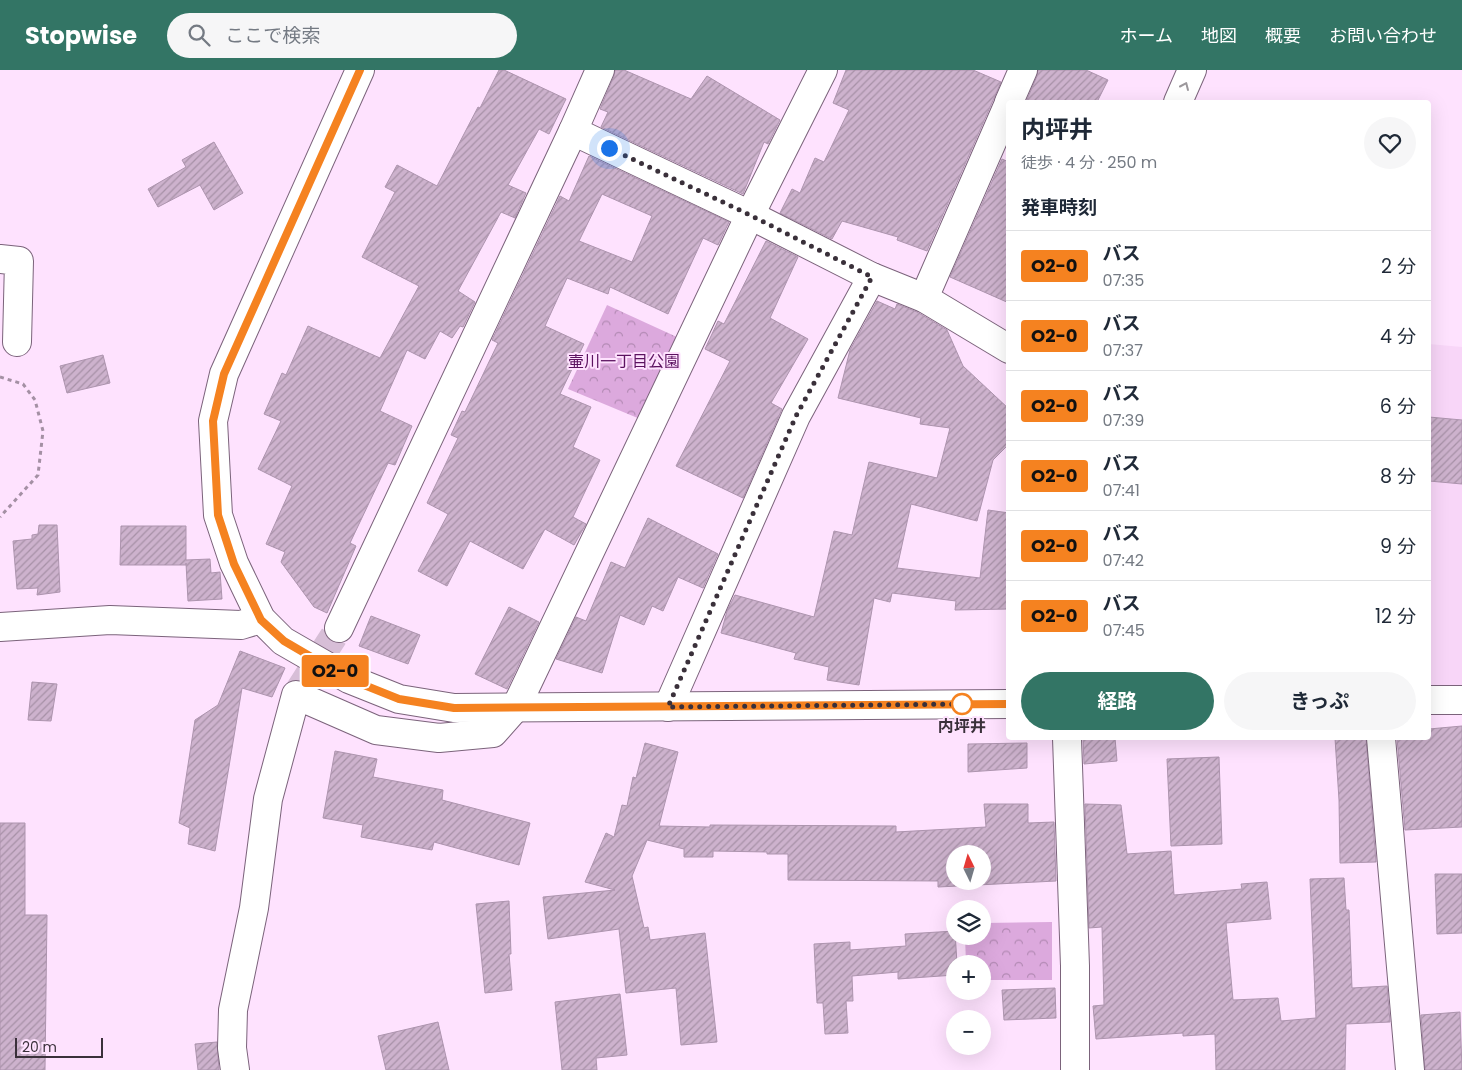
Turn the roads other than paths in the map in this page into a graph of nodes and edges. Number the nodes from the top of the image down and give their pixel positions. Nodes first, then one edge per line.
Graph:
1 (360, 70) edge
2 (600, 70) edge
3 (823, 70) edge
4 (1023, 70) edge
5 (1192, 70) edge
6 (1010, 100) edge
7 (1179, 100) edge
8 (1006, 110) edge
9 (573, 132) junction
10 (750, 215) junction
11 (0, 259) edge
12 (872, 277) junction
13 (924, 298) junction
14 (9, 314) edge
15 (17, 342) dead end
16 (1006, 347) edge
17 (261, 620) junction
18 (0, 627) edge
19 (339, 628) tunnel mouth
20 (1431, 700) edge
21 (1462, 700) edge
22 (1006, 704) edge
23 (516, 706) junction
24 (668, 707) junction
25 (1067, 740) edge
26 (1381, 740) edge
27 (235, 1070) edge
28 (1075, 1070) edge
29 (1410, 1070) edge

1 - 17 street
2 - 9 street
3 - 10 street
4 - 6 street
7 -> 5 street
8 - 13 street
9 - 10 street
9 - 19 street
10 - 12 street
10 - 23 street
11 - 14 street
12 - 13 street
12 - 24 street
13 - 16 street
14 - 15 street
17 - 18 street
17 - 23 street
20 - 21 street
22 - 24 street
23 - 24 street
23 - 27 street
25 - 28 street
26 - 29 street

